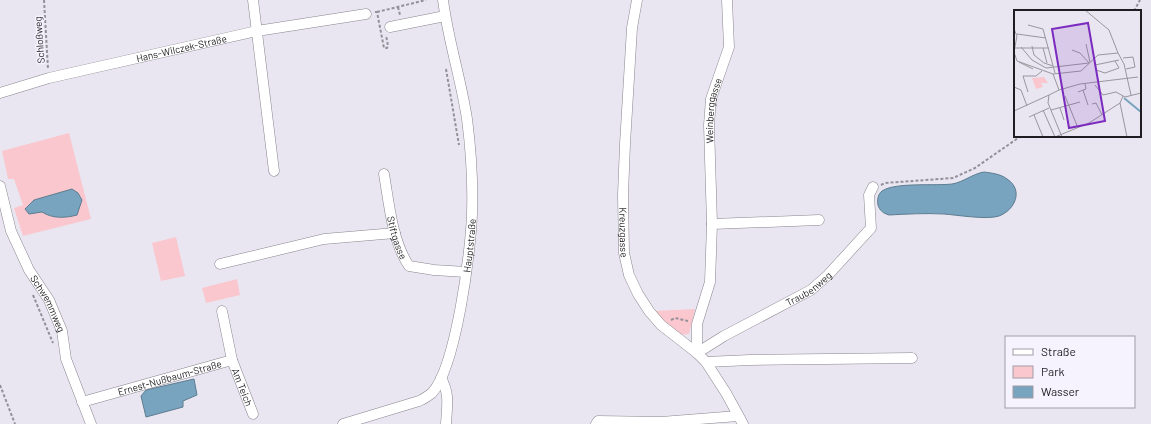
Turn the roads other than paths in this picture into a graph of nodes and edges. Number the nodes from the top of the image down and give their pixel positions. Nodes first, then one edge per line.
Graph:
1 (253, 0) edge
2 (443, 0) edge
3 (637, 0) edge
4 (727, 0) edge
5 (366, 14) dead end
6 (445, 16) junction
7 (390, 26) dead end
8 (257, 31) junction
9 (0, 93) edge
10 (274, 171) dead end
11 (384, 174) dead end
12 (0, 186) edge
13 (873, 187) road end
14 (819, 220) dead end
15 (712, 224) junction
16 (395, 233) junction
17 (220, 264) dead end
18 (466, 272) junction
19 (222, 311) dead end
20 (697, 353) junction
21 (912, 358) dead end
22 (232, 360) junction
23 (706, 362) junction
24 (440, 378) junction
25 (82, 402) junction
26 (253, 414) dead end
27 (741, 420) edge
28 (661, 423) edge
29 (91, 424) edge
30 (343, 424) edge
31 (446, 424) edge
32 (596, 424) edge

1 - 8 street
2 - 6 street, Hauptstraße
3 - 20 street, Kreuzgasse
4 - 15 street, Weinberggasse
5 - 8 street, Hans-Wilczek-Straße
6 - 7 street
6 - 18 street, Hauptstraße
8 - 9 street, Hans-Wilczek-Straße
8 - 10 street
11 - 16 street, Stiftgasse
12 - 25 street, Schwemmweg
13 - 20 street, Traubenweg
14 - 15 street
15 - 20 street, Weinberggasse
16 - 17 street
16 - 18 street, Stiftgasse
18 - 24 street, Hauptstraße
19 - 22 street, Ernest-Nußbaum-Straße
20 - 23 street, Kreuzgasse
21 - 23 street
22 - 25 street, Ernest-Nußbaum-Straße
22 - 26 street, Am Teich
23 - 27 street, Kreuzgasse
24 - 30 street, Hauptstraße
24 - 31 street
25 - 29 street, Schwemmweg
27 - 28 street
28 - 32 street

